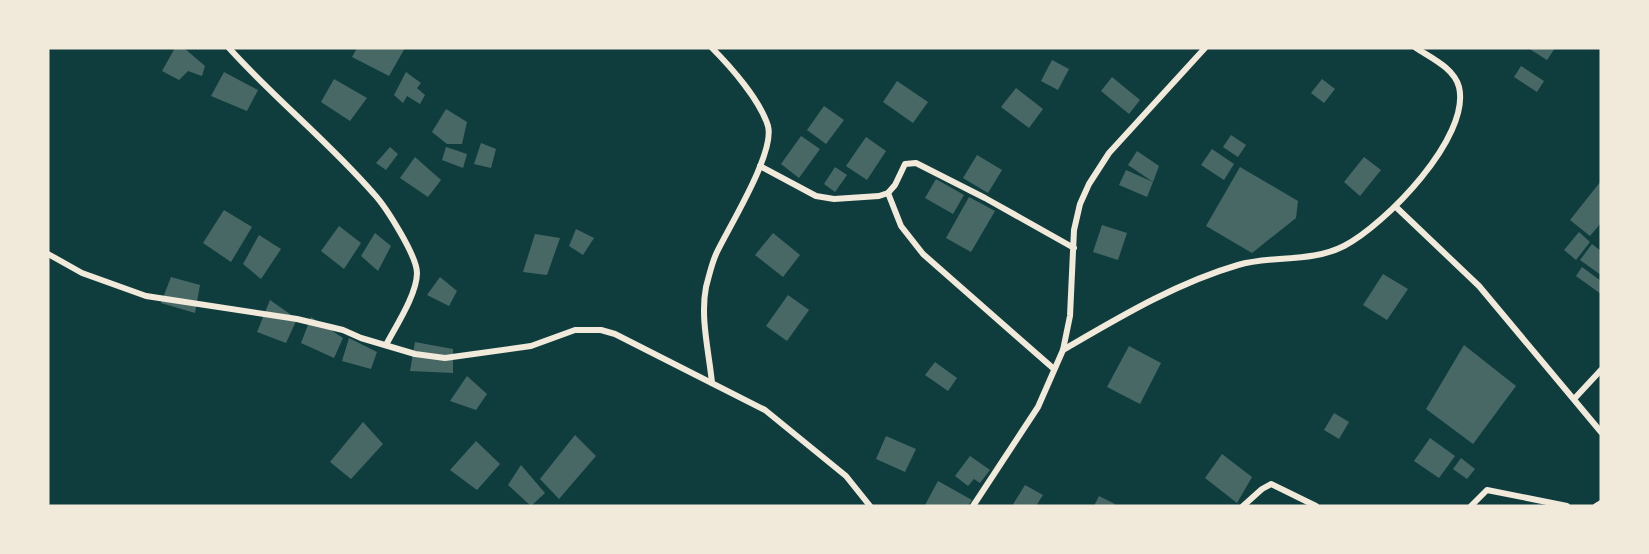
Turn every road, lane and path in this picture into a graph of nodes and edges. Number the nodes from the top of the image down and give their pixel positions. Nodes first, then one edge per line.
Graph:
1 (229, 48) edge
2 (712, 48) edge
3 (1204, 48) edge
4 (1416, 48) edge
5 (760, 166) junction
6 (888, 193) junction
7 (1396, 207) junction
8 (1074, 248) junction
9 (48, 254) edge
10 (386, 345) junction
11 (1063, 350) junction
12 (1054, 369) junction
13 (1601, 370) edge
14 (712, 383) junction
15 (1575, 398) junction
16 (1601, 432) edge
17 (1601, 503) edge
18 (870, 506) edge
19 (973, 506) edge
20 (1243, 506) edge
21 (1316, 506) edge
22 (1471, 506) edge
23 (1567, 506) edge
24 (1596, 506) edge

1 - 10 street
2 - 5 street
3 - 8 street
4 - 7 street
5 - 6 street
5 - 14 street
6 - 8 street
6 - 12 street
7 - 11 street
7 - 15 street
8 - 11 street
9 - 10 street
10 - 14 street
11 - 12 street
12 - 19 street
13 - 15 street
14 - 18 street
15 - 16 street
17 - 24 street
20 - 21 street
22 - 23 street

